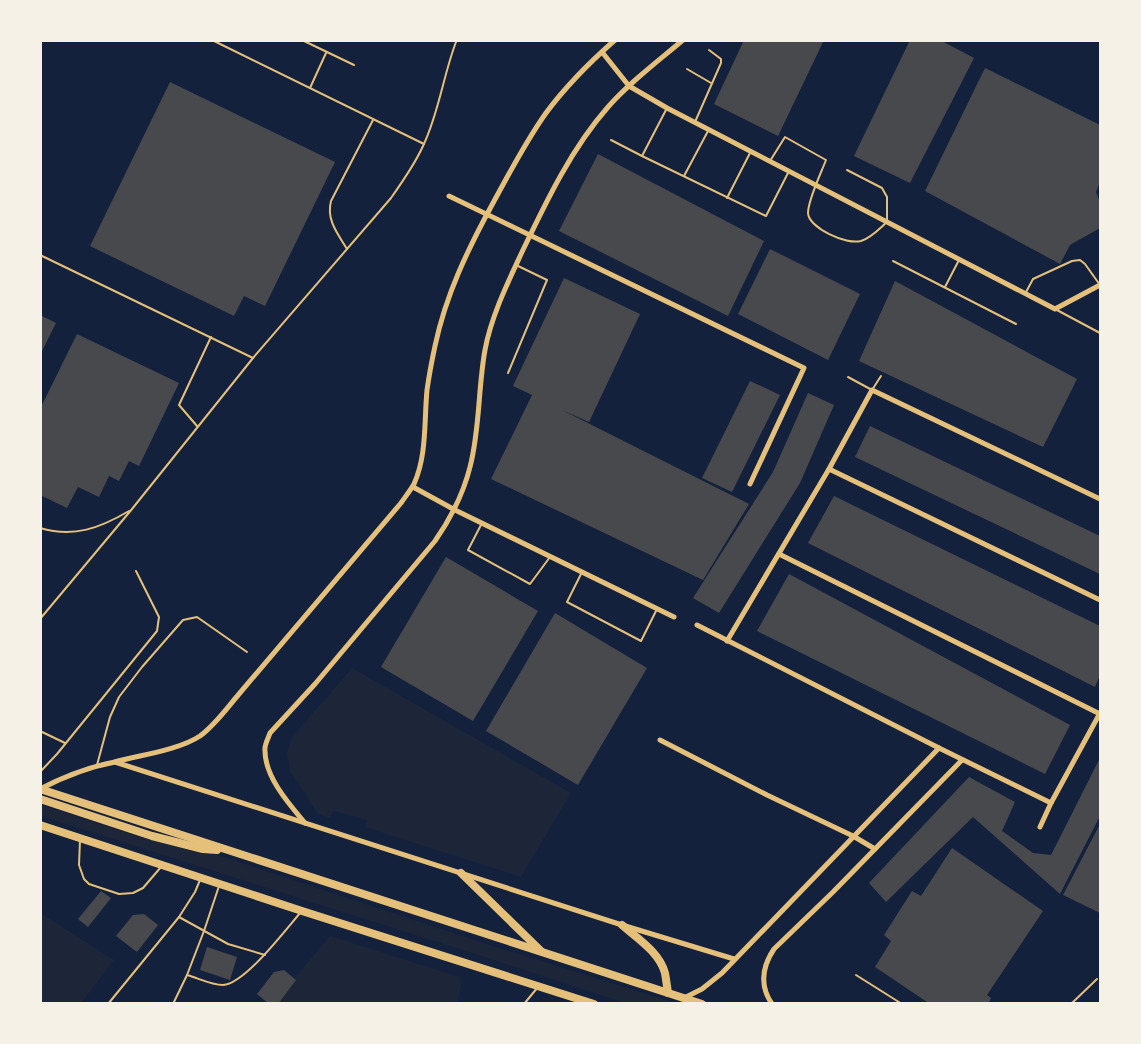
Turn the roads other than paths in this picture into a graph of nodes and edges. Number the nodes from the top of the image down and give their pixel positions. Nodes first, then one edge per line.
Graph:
1 (212, 40) edge
2 (302, 40) edge
3 (549, 40) edge
4 (560, 40) edge
5 (683, 40) edge
6 (456, 42) dead end
7 (611, 42) edge
8 (709, 50) dead end
9 (327, 52) junction
10 (602, 52) junction
11 (354, 64) dead end
12 (687, 69) dead end
13 (711, 83) junction
14 (629, 86) junction
15 (310, 88) junction
16 (668, 108) junction
17 (373, 119) junction
18 (695, 122) junction
19 (709, 129) junction
20 (610, 140) dead end
21 (424, 144) junction
22 (751, 151) junction
23 (642, 156) junction
24 (770, 161) junction
25 (847, 170) dead end
26 (789, 171) junction
27 (684, 176) junction
28 (816, 185) junction
29 (449, 196) dead end
30 (727, 198) junction
31 (486, 215) junction
32 (887, 222) junction
33 (530, 236) junction
34 (347, 249) junction
35 (40, 255) edge
36 (958, 260) junction
37 (892, 261) dead end
38 (516, 265) junction
39 (1100, 285) edge
40 (944, 287) junction
41 (1025, 294) junction
42 (1055, 309) junction
43 (1016, 324) dead end
44 (1101, 333) edge
45 (211, 337) junction
46 (253, 358) junction
47 (508, 373) dead end
48 (881, 376) dead end
49 (848, 377) dead end
50 (872, 390) junction
51 (198, 427) junction
52 (829, 469) junction
53 (750, 484) dead end
54 (413, 487) junction
55 (1101, 499) edge
56 (132, 509) junction
57 (455, 510) junction
58 (483, 523) junction
59 (40, 528) edge
60 (779, 554) junction
61 (550, 556) junction
62 (136, 571) dead end
63 (582, 572) junction
64 (1101, 600) edge
65 (657, 609) junction
66 (674, 617) dead end
67 (40, 619) edge
68 (697, 625) dead end
69 (727, 641) junction
70 (247, 652) dead end
71 (1100, 713) edge
72 (40, 730) edge
73 (660, 740) dead end
74 (66, 743) junction
75 (939, 748) junction
76 (962, 760) junction
77 (115, 762) junction
78 (97, 765) junction
79 (40, 772) edge
80 (40, 789) edge
81 (40, 799) edge
82 (1052, 803) junction
83 (305, 823) junction
84 (40, 825) edge
85 (1040, 827) dead end
86 (853, 836) junction
87 (80, 837) junction
88 (875, 849) junction
89 (235, 852) junction
90 (164, 865) junction
91 (461, 873) junction
92 (202, 877) junction
93 (220, 884) junction
94 (302, 911) junction
95 (179, 917) junction
96 (622, 925) junction
97 (204, 931) junction
98 (543, 953) junction
99 (265, 955) junction
100 (734, 960) junction
101 (187, 975) junction
102 (856, 975) dead end
103 (1097, 979) dead end
104 (540, 985) junction
105 (668, 993) junction
106 (684, 998) junction
107 (108, 1004) edge
108 (173, 1004) edge
109 (524, 1004) edge
110 (594, 1004) edge
111 (702, 1004) edge
112 (772, 1004) edge
113 (902, 1004) edge
114 (1071, 1004) edge

1 - 15 lane
2 - 9 lane
3 - 4 lane
5 - 14 street
6 - 21 lane
7 - 10 street
8 - 13 lane
9 - 11 lane
9 - 15 lane
10 - 14 street
10 - 31 street
12 - 13 lane
13 - 18 lane
14 - 16 street
14 - 33 street
15 - 17 lane
16 - 18 street
16 - 23 lane
17 - 21 lane
17 - 34 lane
18 - 19 street
19 - 22 street
19 - 27 lane
20 - 23 lane
21 - 34 lane
22 - 24 street
22 - 30 lane
23 - 27 lane
24 - 26 street
24 - 28 lane
25 - 32 lane
26 - 28 street
26 - 30 lane
27 - 30 lane
28 - 32 street
28 - 32 lane
29 - 31 street
31 - 33 street
31 - 54 street
32 - 36 street
33 - 38 street
33 - 53 street
34 - 46 lane
35 - 45 lane
36 - 40 lane
36 - 41 street
37 - 40 lane
38 - 47 lane
38 - 57 street
39 - 41 lane
39 - 42 street
40 - 43 lane
41 - 42 street
42 - 44 lane
45 - 46 lane
45 - 51 lane
46 - 51 lane
48 - 50 lane
49 - 50 lane
50 - 52 street
50 - 55 street
51 - 56 lane
52 - 60 street
52 - 64 street
54 - 57 street
54 - 77 street
56 - 59 lane
56 - 67 lane
57 - 58 street
57 - 83 street
58 - 61 street
58 - 61 lane
60 - 69 street
60 - 71 street
61 - 63 street
62 - 74 lane
63 - 65 street
63 - 65 lane
65 - 66 street
68 - 69 street
69 - 75 street
70 - 78 lane
71 - 82 street
72 - 74 lane
73 - 86 street
74 - 79 lane
75 - 76 street
75 - 86 street
76 - 82 street
76 - 88 street
77 - 78 street
77 - 83 street
78 - 80 street
80 - 89 main road
81 - 89 main road
82 - 85 street
83 - 91 street
84 - 87 main road
86 - 88 street
86 - 100 street
87 - 90 main road
87 - 90 lane
88 - 112 street
89 - 98 main road
90 - 92 main road
91 - 96 street
91 - 98 main road
92 - 93 main road
92 - 95 lane
93 - 94 main road
93 - 97 lane
94 - 99 lane
94 - 104 main road
95 - 97 lane
95 - 107 lane
96 - 100 street
96 - 105 main road
97 - 99 lane
97 - 101 lane
98 - 105 main road
99 - 101 lane
100 - 106 street
101 - 108 lane
102 - 113 lane
103 - 114 lane
104 - 109 lane
104 - 110 main road
105 - 106 main road
106 - 111 main road

